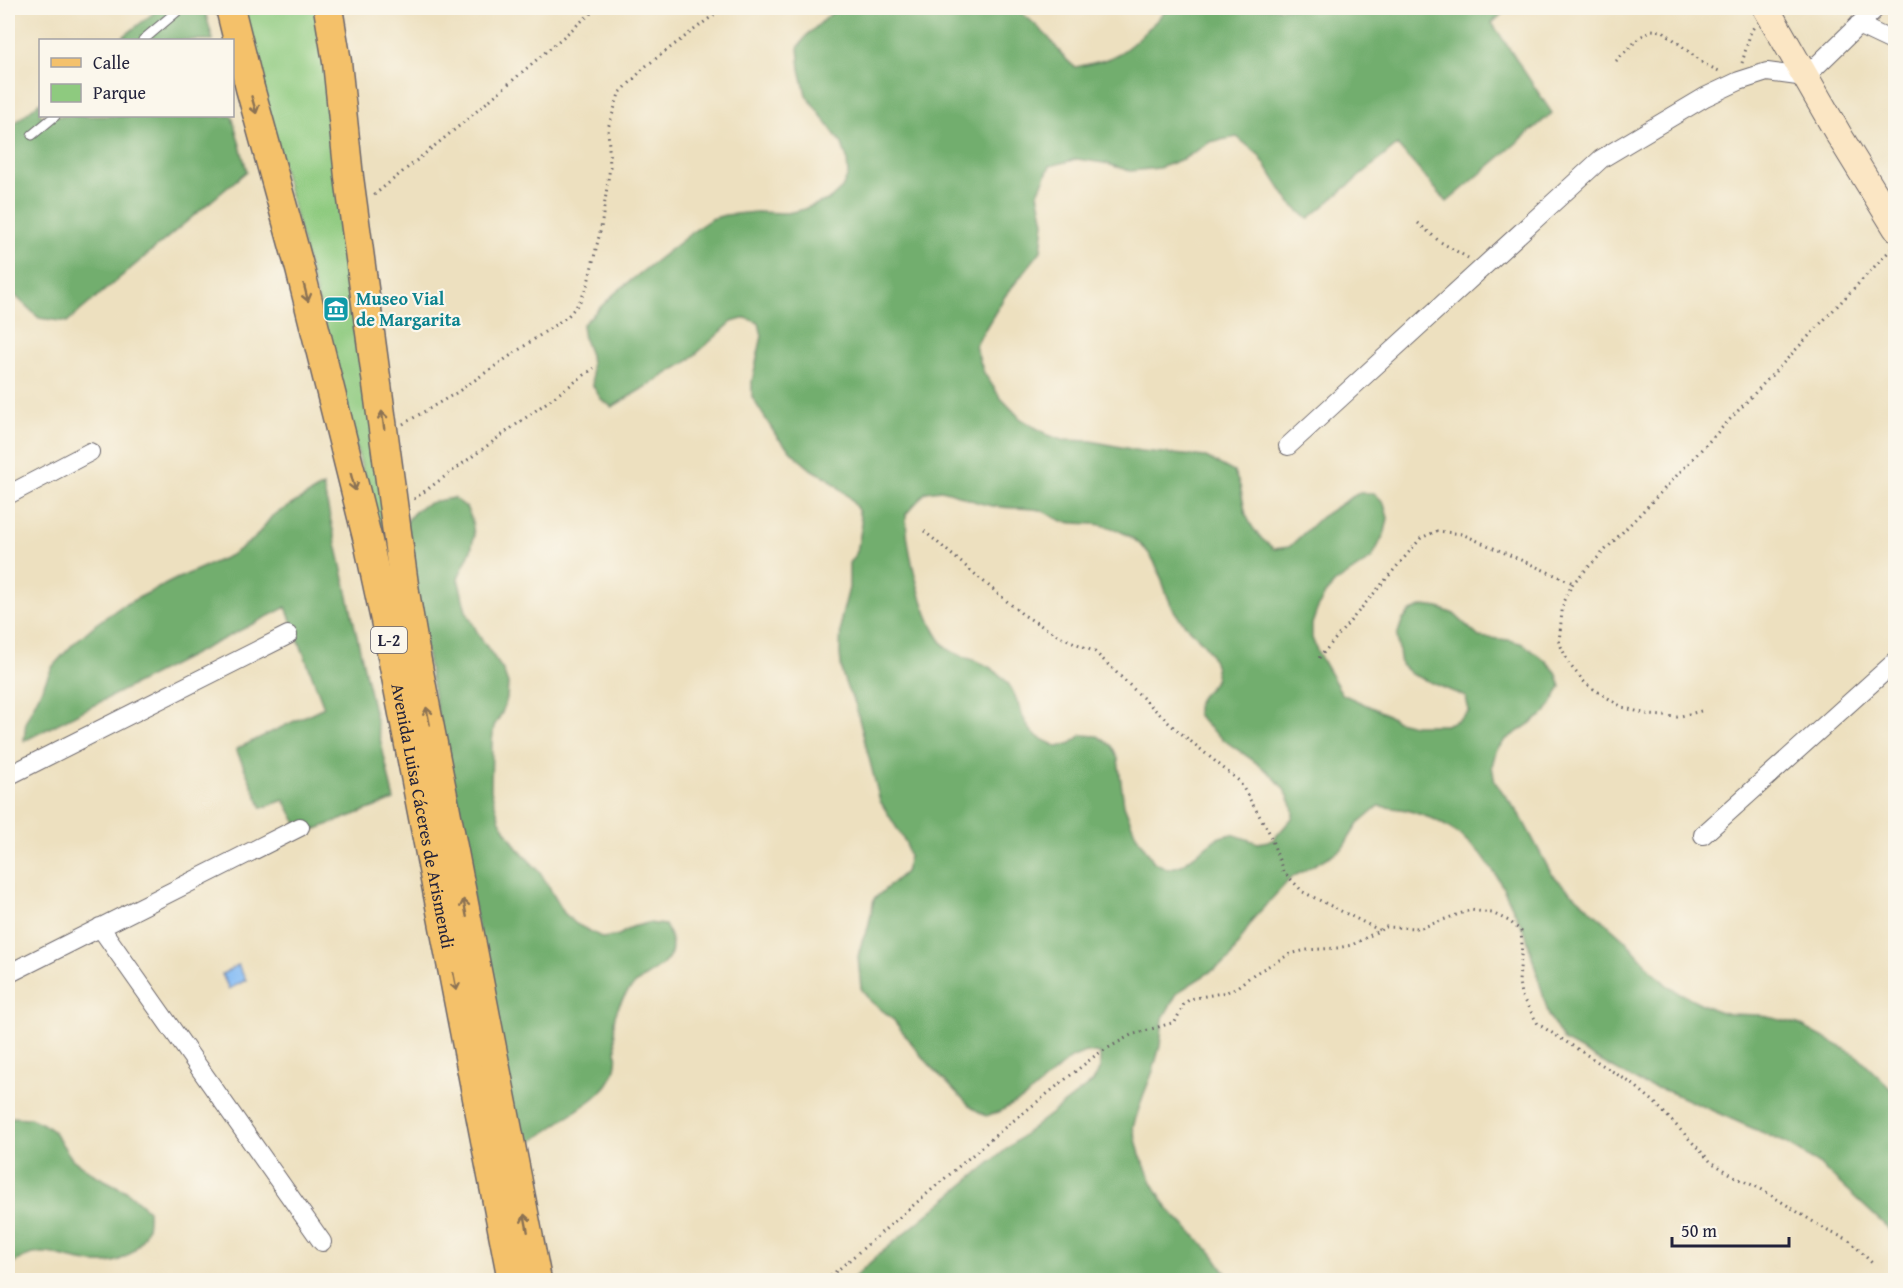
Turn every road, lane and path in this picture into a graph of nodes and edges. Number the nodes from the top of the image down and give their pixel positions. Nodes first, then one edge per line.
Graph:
1 (181, 8) edge
2 (230, 8) edge
3 (328, 8) edge
4 (597, 8) edge
5 (723, 8) edge
6 (1766, 8) edge
7 (1876, 8) edge
8 (1858, 25) junction
9 (144, 39) edge
10 (1896, 43) edge
11 (1616, 61) dead end
12 (1805, 77) junction
13 (1739, 81) junction
14 (54, 117) edge
15 (32, 135) dead end
16 (354, 212) junction
17 (1418, 223) dead end
18 (1896, 228) edge
19 (1896, 245) edge
20 (1484, 267) junction
21 (594, 368) dead end
22 (385, 435) junction
23 (1288, 446) dead end
24 (90, 452) dead end
25 (8, 495) edge
26 (395, 512) junction
27 (924, 531) dead end
28 (1573, 583) junction
29 (288, 636) dead end
30 (1319, 658) dead end
31 (1896, 660) edge
32 (1701, 711) dead end
33 (8, 776) edge
34 (300, 827) dead end
35 (1703, 835) dead end
36 (100, 927) junction
37 (1379, 930) junction
38 (8, 974) edge
39 (1896, 977) edge
40 (1896, 997) edge
41 (322, 1242) dead end
42 (1873, 1264) dead end
43 (512, 1281) edge
44 (537, 1281) edge
45 (826, 1281) edge

1 - 9 lane
2 -> 43 main road, Avenida Luisa Cáceres de Arismendi / L-2
3 - 16 main road, Avenida Luisa Cáceres de Arismendi / L-2
4 - 16 path
5 - 22 path
6 - 12 street
6 - 13 path
7 - 8 street
8 - 10 street
8 - 12 street
11 - 13 path
12 - 13 street
12 - 18 street
13 - 20 street
14 - 15 lane
22 -> 16 main road, Avenida Luisa Cáceres de Arismendi / L-2
17 - 20 path
19 - 28 path
20 - 23 street
21 - 26 path
22 - 26 main road, Avenida Luisa Cáceres de Arismendi / L-2
24 - 25 street
44 -> 26 main road, Avenida Luisa Cáceres de Arismendi / L-2
27 - 37 path
28 - 30 path
28 - 32 path
29 - 33 street
31 - 35 street
34 - 36 street
36 - 38 street
36 - 41 street
37 - 42 path
37 - 45 path
39 - 40 path

